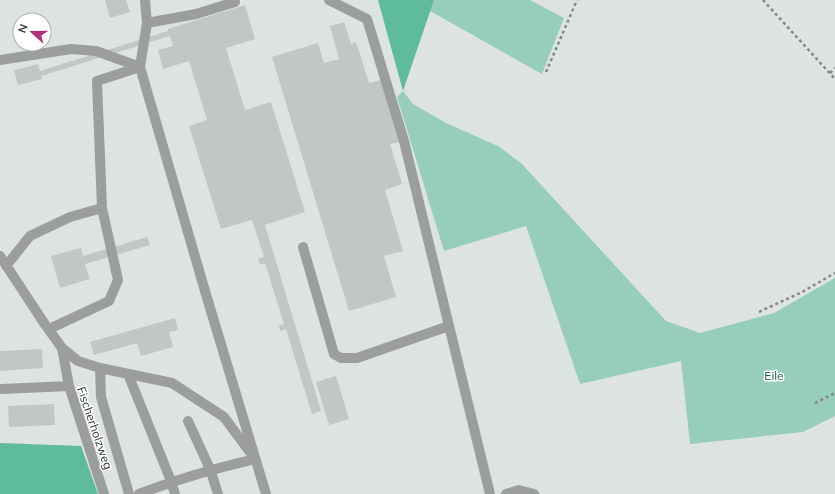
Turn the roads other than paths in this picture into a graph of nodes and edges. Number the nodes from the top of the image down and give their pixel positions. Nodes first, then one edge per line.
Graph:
1 (145, 0) edge
2 (329, 0) edge
3 (235, 2) dead end
4 (147, 23) junction
5 (0, 60) edge
6 (140, 67) junction
7 (102, 208) junction
8 (303, 248) dead end
9 (0, 256) edge
10 (6, 266) junction
11 (449, 326) junction
12 (49, 329) junction
13 (62, 348) junction
14 (100, 368) junction
15 (128, 374) junction
16 (69, 386) junction
17 (2, 389) dead end
18 (188, 421) dead end
19 (256, 458) junction
20 (210, 469) junction
21 (172, 481) junction
22 (104, 494) edge
23 (129, 494) edge
24 (139, 494) edge
25 (175, 494) edge
26 (218, 494) edge
27 (266, 494) edge
28 (490, 494) edge
29 (506, 494) edge
30 (534, 494) edge

1 - 4 lane
2 - 11 lane
3 - 4 lane
4 - 6 lane
5 - 6 lane
6 - 7 lane
6 - 19 lane
7 - 10 lane
7 - 12 lane
8 - 11 lane
9 - 10 lane
10 - 12 lane
11 - 28 lane
12 - 13 lane
13 - 14 lane
13 - 16 lane
14 - 15 lane
14 - 23 lane
15 - 19 lane
15 - 21 lane
16 - 17 lane, Fischerholzweg
16 - 22 lane, Fischerholzweg
18 - 20 lane
19 - 20 lane
19 - 27 lane
20 - 21 lane
20 - 26 lane
21 - 24 lane
21 - 25 lane
29 - 30 lane

